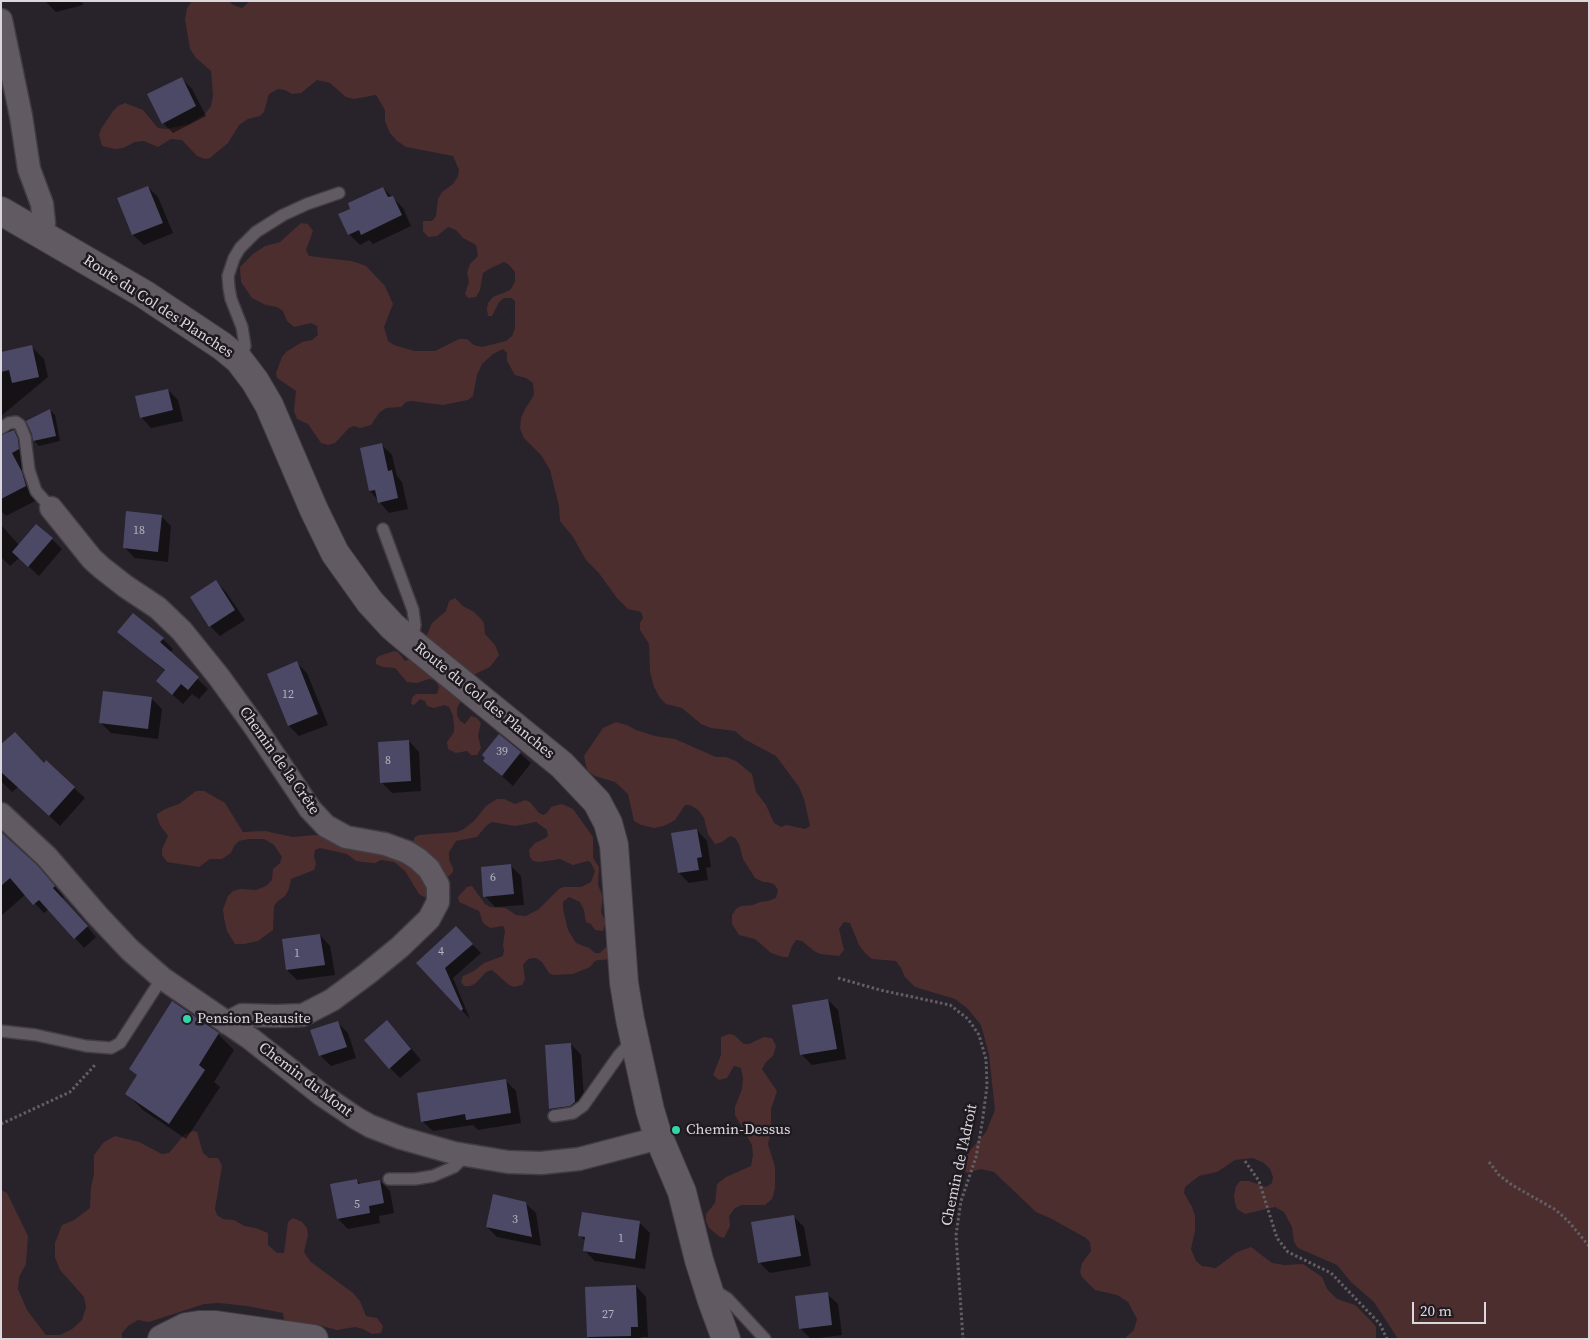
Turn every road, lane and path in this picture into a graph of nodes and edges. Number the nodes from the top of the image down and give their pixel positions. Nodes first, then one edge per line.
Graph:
1 (1, 20) edge
2 (339, 194) dead end
3 (1, 211) edge
4 (42, 234) junction
5 (239, 360) junction
6 (1, 428) edge
7 (51, 508) joint
8 (383, 529) dead end
9 (408, 640) junction
10 (1, 814) edge
11 (162, 978) junction
12 (838, 978) dead end
13 (227, 1023) junction
14 (1, 1031) edge
15 (635, 1039) junction
16 (111, 1048) junction
17 (554, 1116) dead end
18 (1, 1124) edge
19 (659, 1138) junction
20 (461, 1154) junction
21 (1246, 1161) dead end
22 (1489, 1162) dead end
23 (389, 1179) dead end
24 (1589, 1246) edge
25 (707, 1288) junction
26 (162, 1339) edge
27 (314, 1339) edge
28 (726, 1339) edge
29 (765, 1339) edge
30 (963, 1339) edge
31 (1387, 1339) edge

1 - 4 street
2 - 5 lane
3 - 4 street, Route du Col des Planches
4 - 5 street, Route du Col des Planches
5 - 9 street, Route du Col des Planches
6 - 7 lane, Chemin de la Crête
7 - 13 street, Chemin de la Crête
8 - 9 lane
9 - 15 street, Route du Col des Planches
10 - 11 street, Chemin du Mont
11 - 13 street, Chemin du Mont
11 - 16 lane
12 - 30 path, Chemin de l'Adroit
13 - 20 street, Chemin du Mont
14 - 16 lane
15 - 17 lane
15 - 19 street, Route du Col des Planches
16 - 18 path
19 - 20 street, Chemin du Mont
19 - 25 street, Route du Col des Planches
20 - 23 lane
21 - 31 path
22 - 24 path
25 - 28 street, Route du Col des Planches
25 - 29 lane
26 - 27 street

